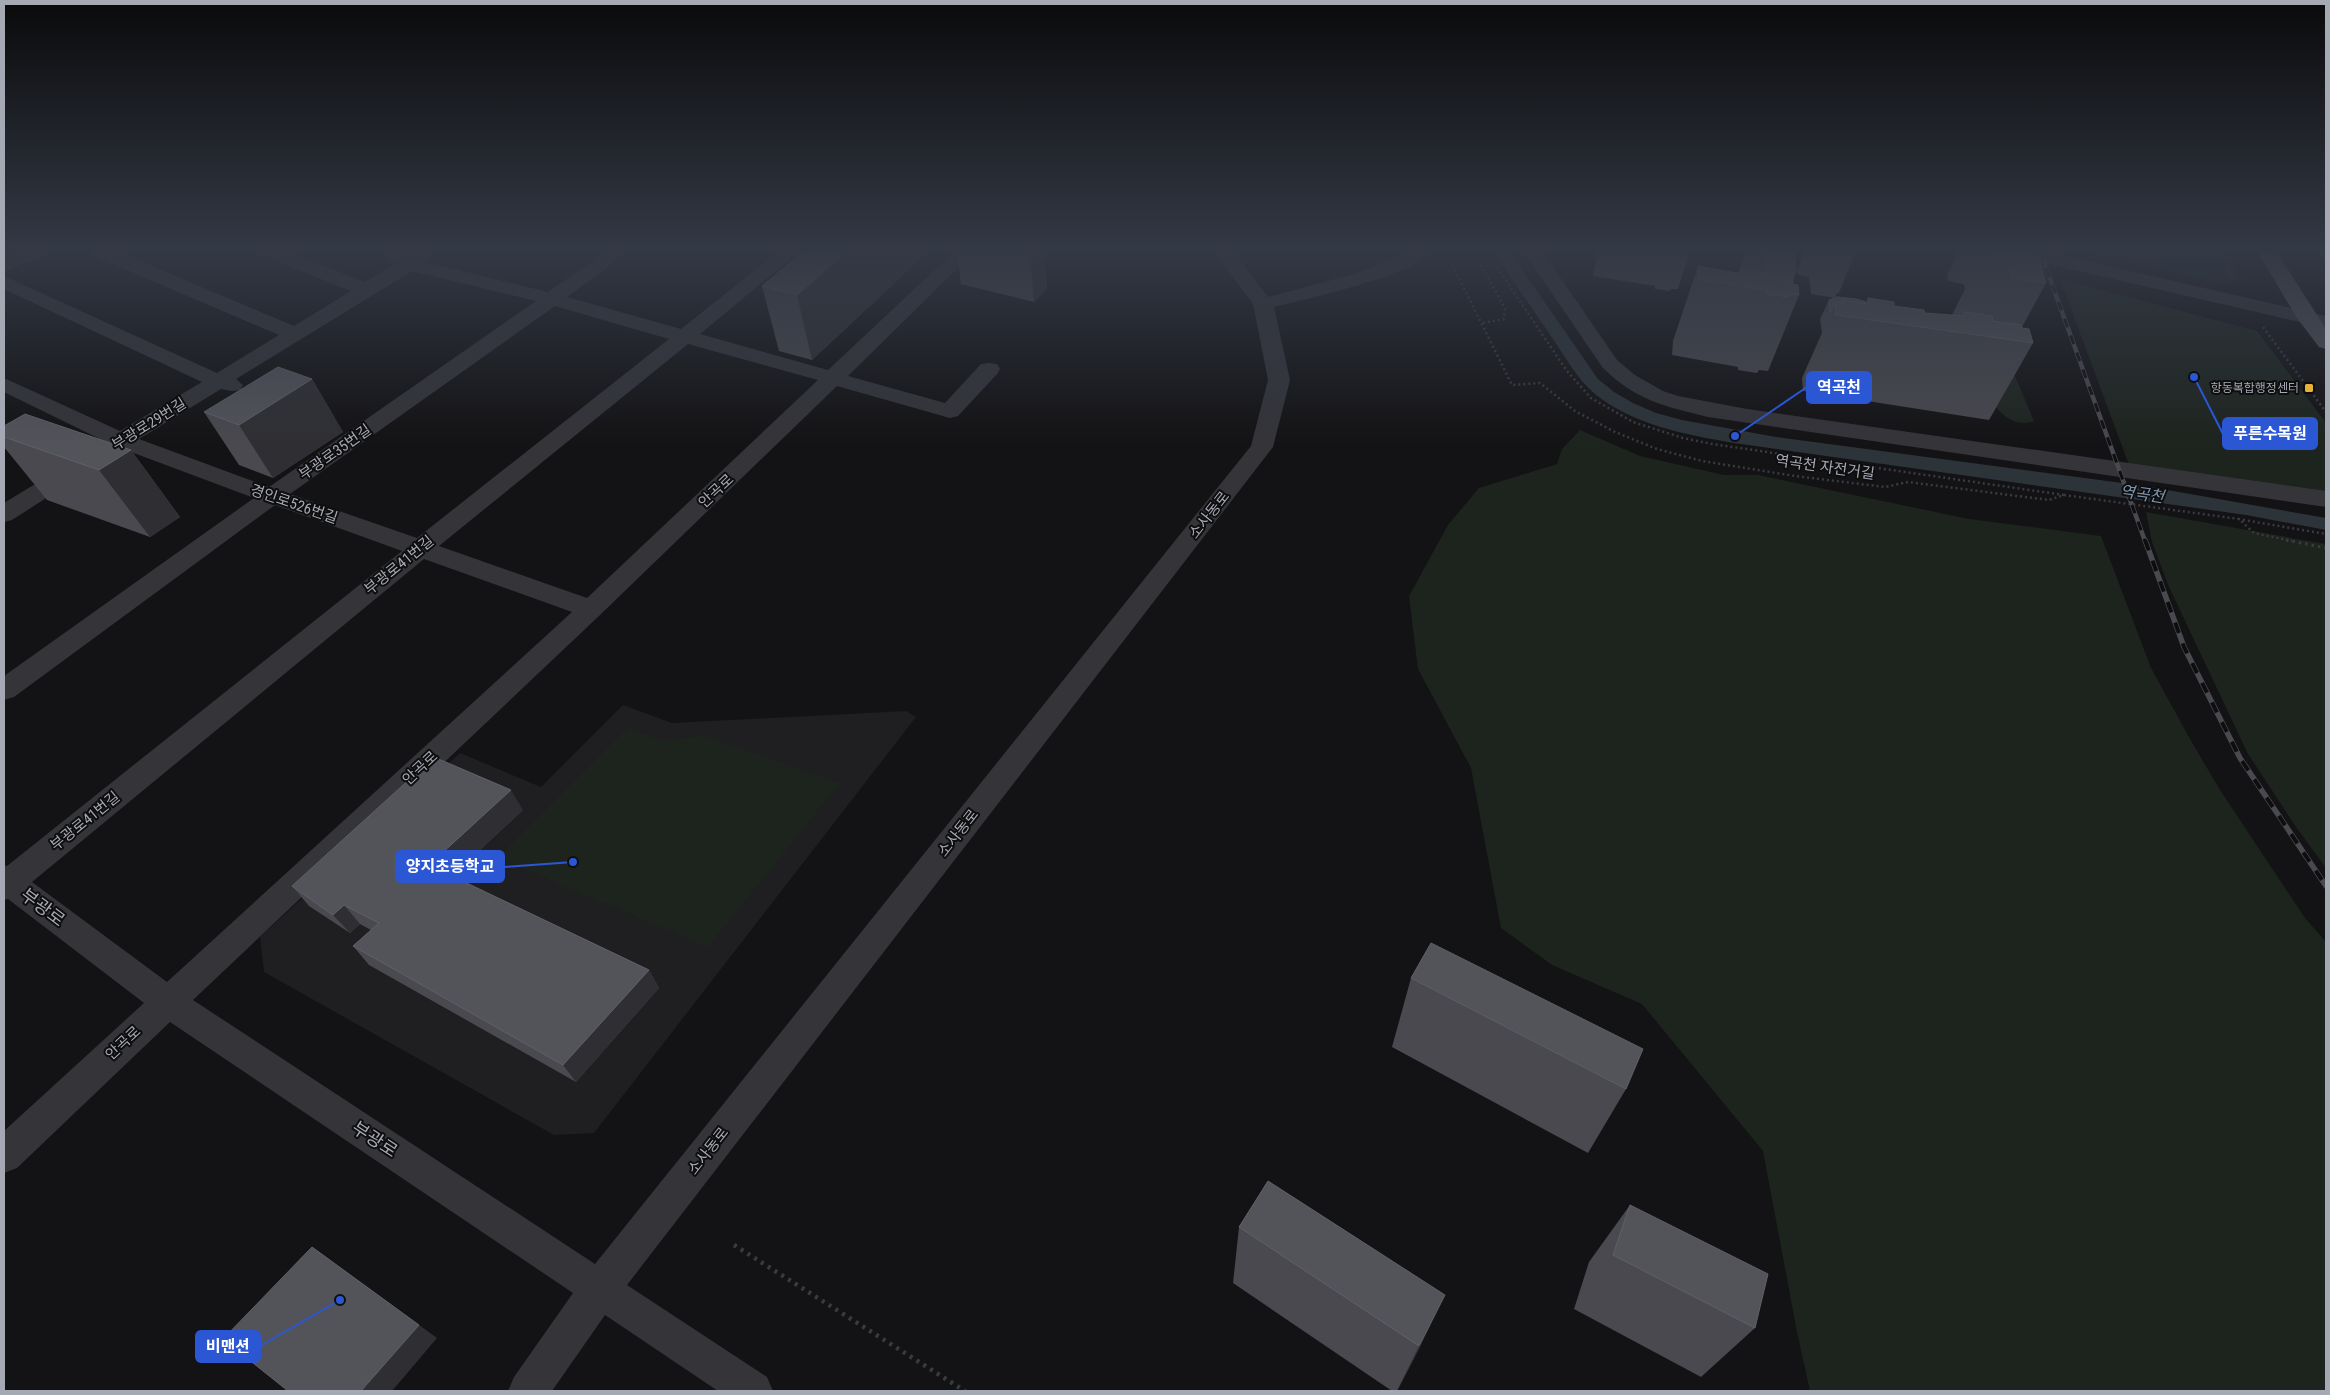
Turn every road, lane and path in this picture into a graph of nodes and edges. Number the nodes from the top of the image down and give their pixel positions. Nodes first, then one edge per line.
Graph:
1 (78, 316) edge
2 (253, 316) edge
3 (324, 316) edge
4 (527, 316) edge
5 (612, 316) edge
6 (708, 316) edge
7 (898, 316) edge
8 (1266, 316) edge
9 (1478, 316) edge
10 (1505, 316) edge
11 (1577, 316) edge
12 (2254, 316) edge
13 (2299, 316) edge
14 (2317, 320) edge
15 (1482, 323) junction
16 (295, 334) junction
17 (683, 336) junction
18 (2326, 343) edge
19 (988, 369) dead end
20 (834, 378) junction
21 (218, 381) junction
22 (4, 384) edge
23 (256, 392) edge
24 (2326, 412) edge
25 (122, 441) junction
26 (272, 496) junction
27 (2326, 499) edge
28 (4, 514) edge
29 (421, 548) junction
30 (2326, 548) edge
31 (591, 608) junction
32 (4, 690) edge
33 (6, 882) edge
34 (168, 1002) junction
35 (4, 1155) edge
36 (734, 1245) dead end
37 (600, 1288) junction
38 (528, 1391) edge
39 (753, 1391) edge
40 (965, 1391) edge

1 - 21 street
2 - 16 street
3 - 16 street, 부광로29번길
4 - 26 street, 부광로35번길
5 - 17 street
6 - 17 street, 부광로41번길
7 - 20 street, 안곡로
8 - 37 street, 소사동로
9 - 15 path, 역곡천 자전거길
10 - 15 path
11 - 27 street
12 - 24 path
13 - 14 street
14 - 18 main road
15 - 30 path, 역곡천 자전거길
16 - 21 street, 부광로29번길
17 - 20 street
17 - 29 street, 부광로41번길
19 - 20 street
20 - 31 street, 안곡로
21 - 23 street
21 - 25 street, 부광로29번길
22 - 25 street, 경인로526번길
25 - 26 street, 경인로526번길
25 - 28 street, 부광로29번길
26 - 29 street, 경인로526번길
26 - 32 street, 부광로35번길
29 - 31 street, 경인로526번길
29 - 33 street, 부광로41번길
31 - 34 street, 안곡로
33 - 34 street, 부광로
34 - 35 street, 안곡로
34 - 37 street, 부광로
36 - 40 path
37 - 38 street, 소사동로
37 - 39 street, 부광로

